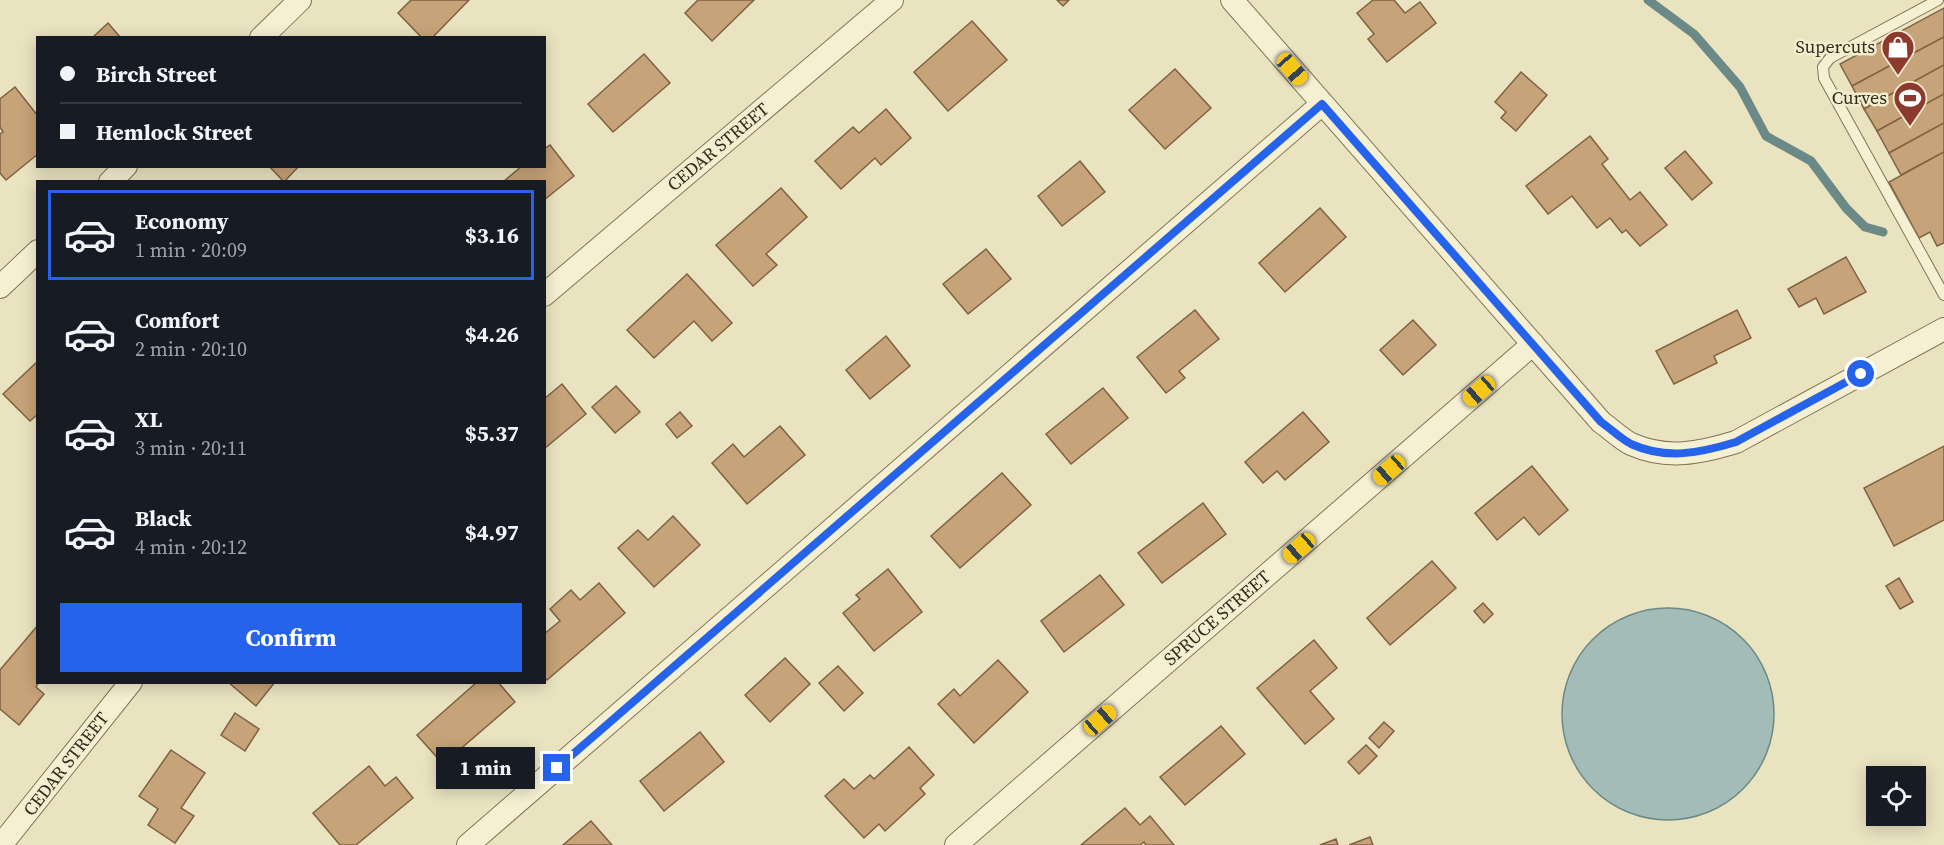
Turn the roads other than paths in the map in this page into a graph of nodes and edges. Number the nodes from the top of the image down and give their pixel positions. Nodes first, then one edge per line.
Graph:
1 (300, 0) edge
2 (892, 0) edge
3 (1232, 0) edge
4 (1938, 0) edge
5 (263, 36) edge
6 (1322, 104) junction
7 (124, 168) edge
8 (112, 180) edge
9 (36, 253) edge
10 (0, 287) edge
11 (546, 293) edge
12 (1944, 295) edge
13 (1944, 329) edge
14 (1533, 344) junction
15 (130, 684) edge
16 (12, 841) edge
17 (468, 845) edge
18 (956, 845) edge

1 - 5 street
2 - 11 street, CEDAR STREET
3 - 6 street
4 - 12 lane
6 - 14 street
6 - 17 street
7 - 8 street
9 - 10 street
13 - 14 street
14 - 18 street, SPRUCE STREET
15 - 16 street, CEDAR STREET

